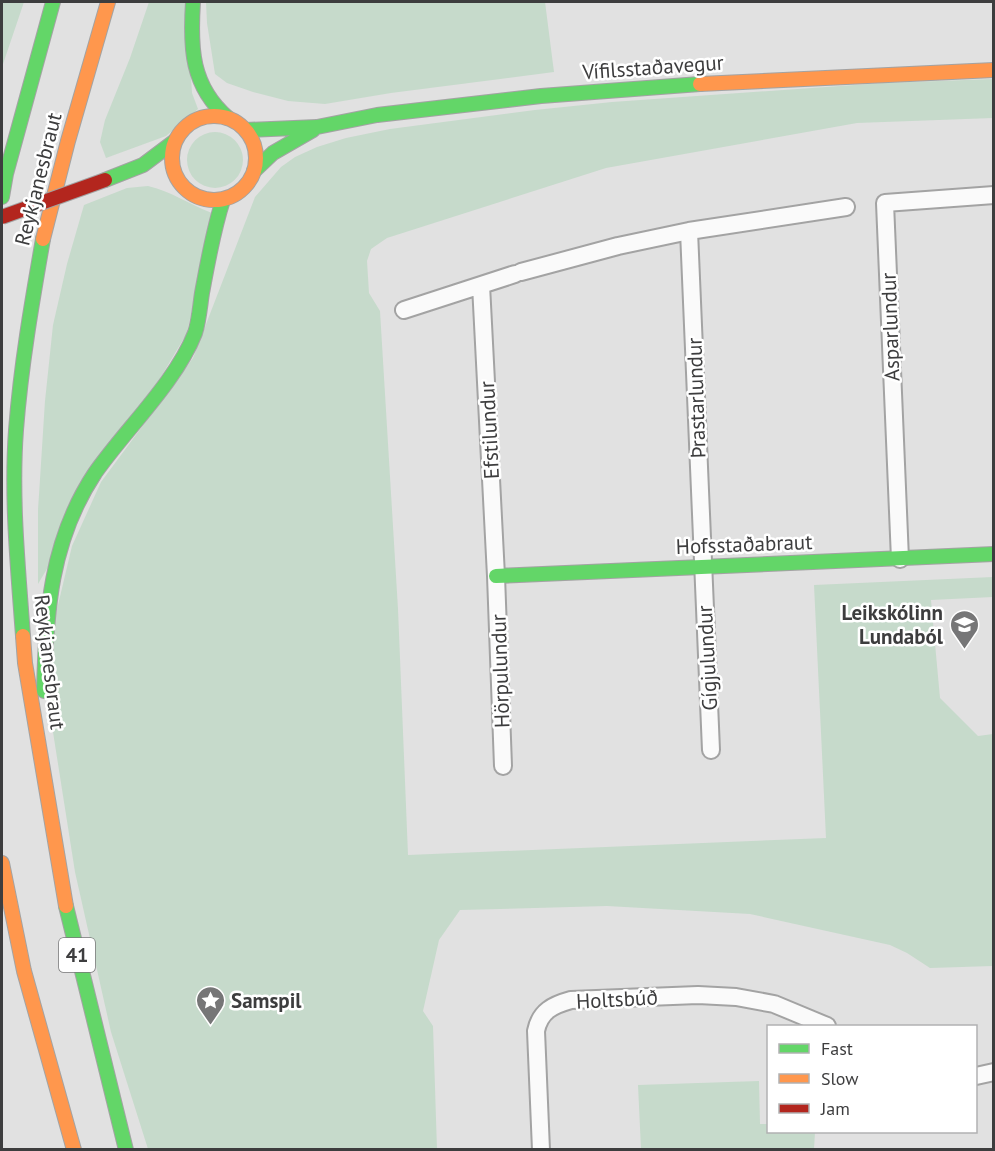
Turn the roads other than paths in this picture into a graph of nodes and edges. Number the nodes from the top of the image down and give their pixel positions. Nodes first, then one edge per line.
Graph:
1 (53, 2) edge
2 (108, 2) edge
3 (193, 2) edge
4 (993, 70) edge
5 (228, 118) junction
6 (317, 127) junction
7 (246, 130) junction
8 (175, 141) junction
9 (255, 171) junction
10 (128, 173) junction
11 (4, 179) edge
12 (179, 182) junction
13 (993, 195) edge
14 (2, 197) edge
15 (223, 200) junction
16 (846, 207) dead end
17 (2, 217) edge
18 (689, 231) junction
19 (481, 285) junction
20 (404, 310) dead end
21 (993, 554) edge
22 (900, 559) junction
23 (703, 566) junction
24 (496, 576) junction
25 (711, 750) dead end
26 (42, 757) junction
27 (503, 766) dead end
28 (2, 863) edge
29 (824, 1025) edge
30 (993, 1072) edge
31 (977, 1076) edge
32 (74, 1149) edge
33 (126, 1149) edge
34 (541, 1149) edge

1 - 11 main road, Reykjanesbraut
2 - 26 main road, Reykjanesbraut / 41
3 - 5 main road
4 - 6 main road, Vífilsstaðavegur
5 - 7 main road
5 - 8 main road
6 - 7 main road, Vífilsstaðavegur
6 - 9 main road, Vífilsstaðavegur
7 - 9 main road
8 - 10 main road
8 - 12 main road
9 - 15 main road, Vífilsstaðavegur
10 - 12 main road
10 - 17 main road, bridge
11 - 14 main road, Reykjanesbraut
12 - 15 main road
13 - 22 street, Asparlundur
15 - 26 main road
16 - 18 street
18 - 19 street
18 - 23 street, Þrastarlundur
19 - 20 street
19 - 24 street, Efstilundur
21 - 22 main road, Hofsstaðabraut
22 - 23 main road, Hofsstaðabraut
23 - 24 main road, Hofsstaðabraut
23 - 25 street, Gígjulundur
24 - 27 street, Hörpulundur
26 - 33 main road, Reykjanesbraut / 41
28 - 32 main road
29 - 34 street, Holtsbúð
30 - 31 street

